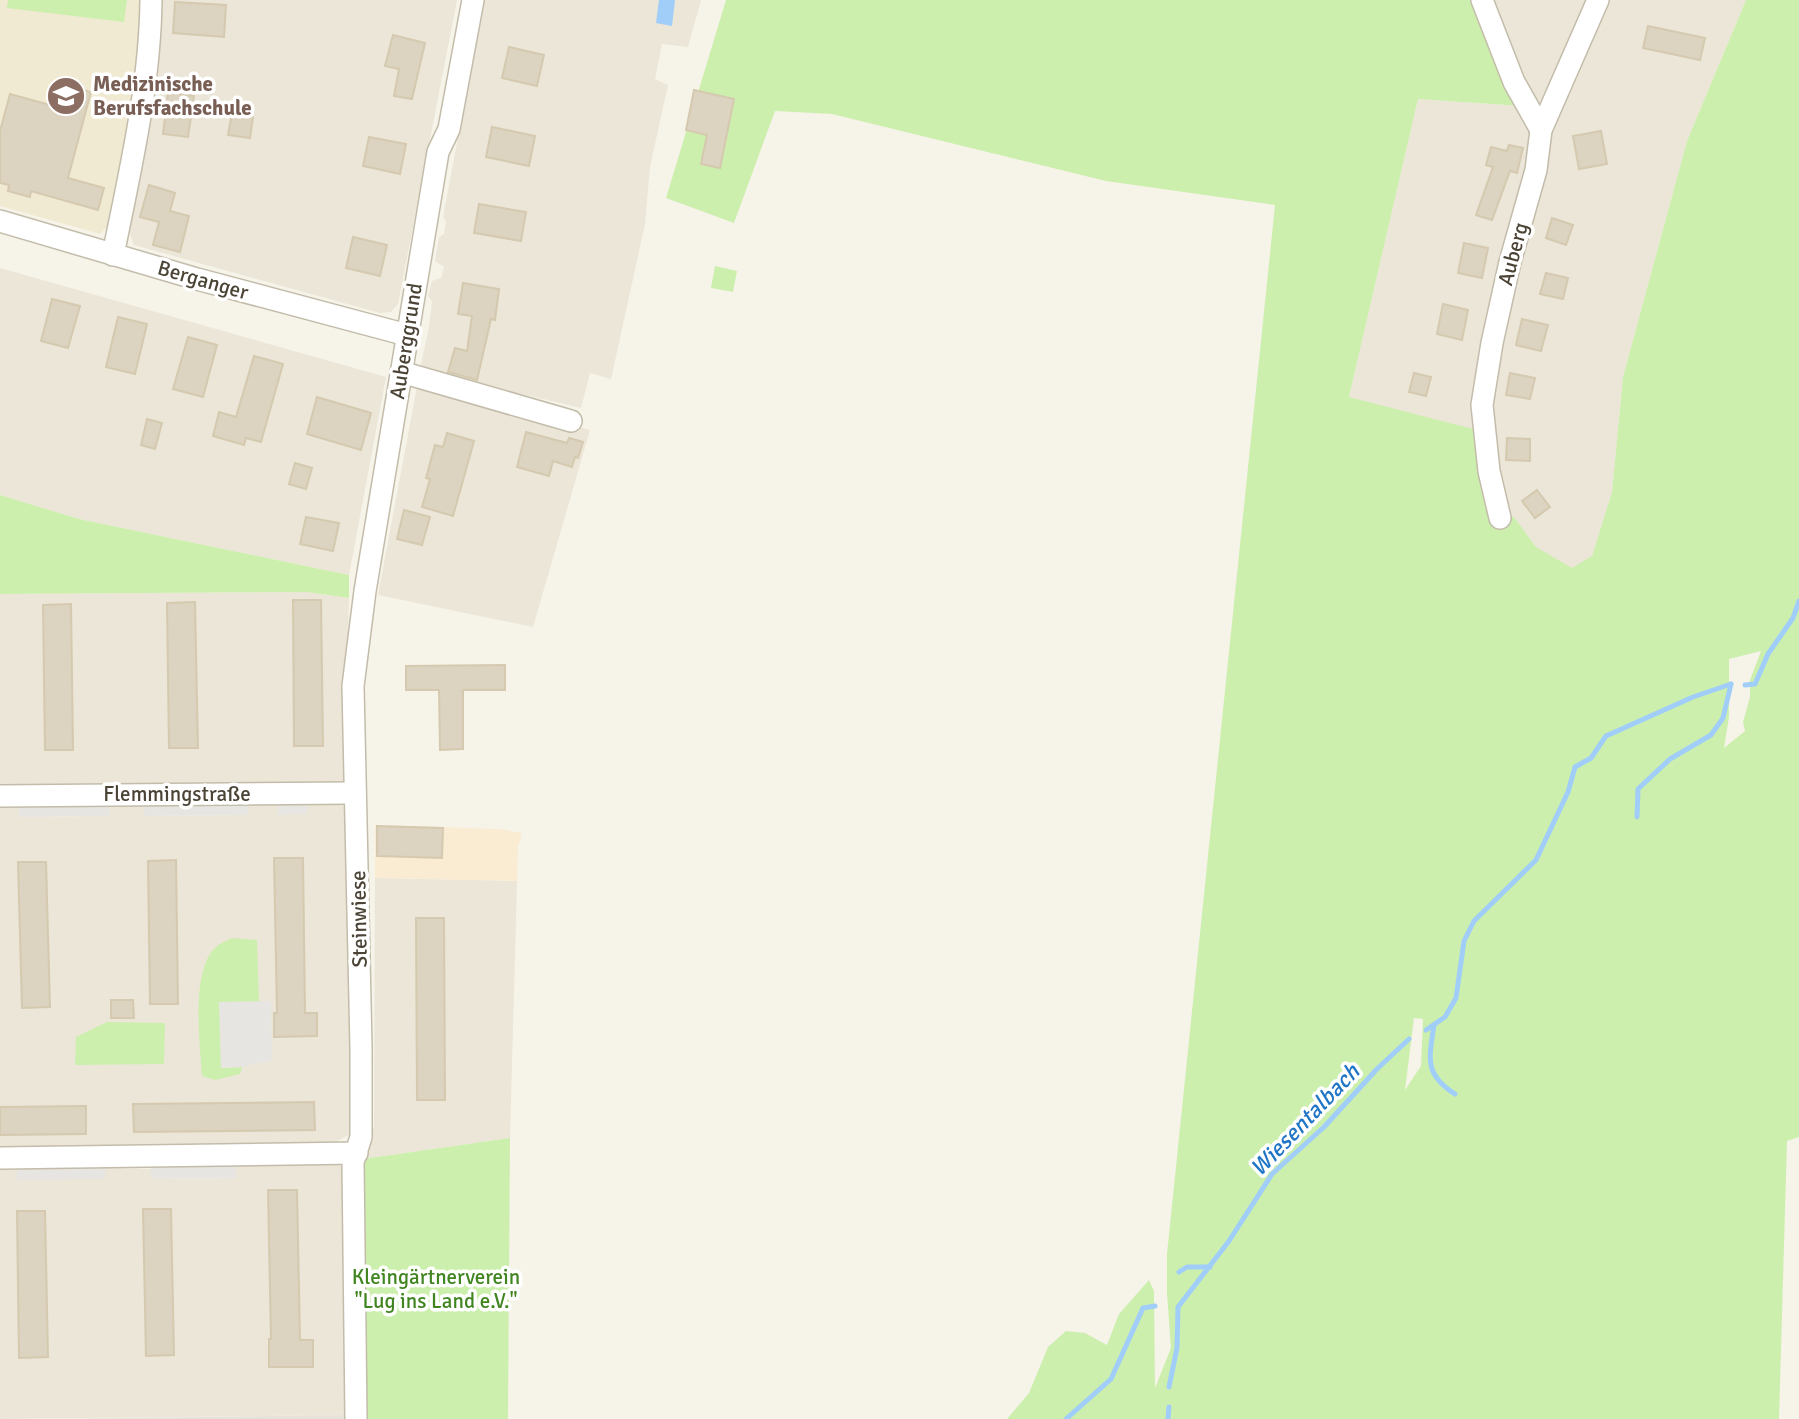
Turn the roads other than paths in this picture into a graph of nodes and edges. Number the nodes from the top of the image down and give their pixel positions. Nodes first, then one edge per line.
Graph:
1 (151, 0) edge
2 (473, 0) edge
3 (1482, 0) edge
4 (1598, 0) edge
5 (1541, 130) junction
6 (0, 221) edge
7 (113, 255) junction
8 (407, 335) junction
9 (401, 372) junction
10 (571, 421) dead end
11 (1500, 518) dead end
12 (354, 686) joint
13 (355, 793) junction
14 (0, 796) edge
15 (357, 1153) junction
16 (0, 1158) edge
17 (356, 1419) edge

1 - 7 street
2 - 8 street, Auberggrund
3 - 5 street
4 - 5 street, Auberg
5 - 11 street, Auberg
6 - 7 street, Berganger
7 - 8 street, Berganger
8 - 9 street, Auberggrund
9 - 10 street
9 - 12 street, Auberggrund
12 - 13 street, Steinwiese
13 - 14 street, Flemmingstraße
13 - 15 street, Steinwiese
15 - 16 street
15 - 17 street, Steinwiese

